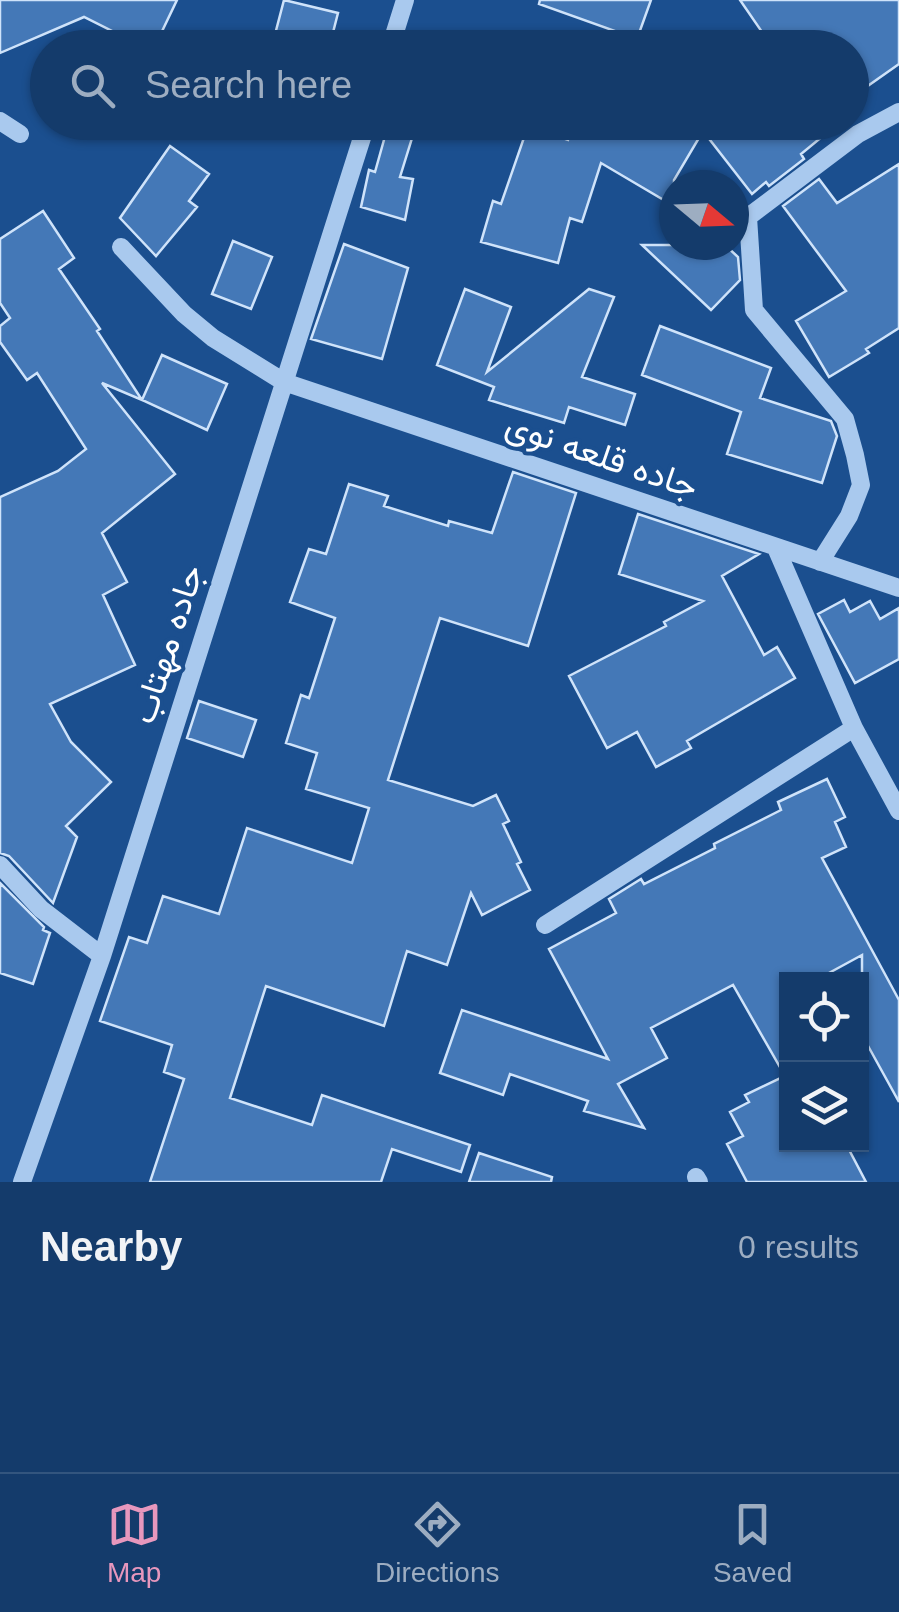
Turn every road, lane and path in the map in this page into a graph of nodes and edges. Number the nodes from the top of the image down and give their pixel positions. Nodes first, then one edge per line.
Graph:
1 (406, 0) edge
2 (396, 30) edge
3 (899, 112) edge
4 (0, 121) edge
5 (869, 128) edge
6 (20, 134) dead end
7 (360, 140) edge
8 (850, 140) edge
9 (121, 247) dead end
10 (284, 382) junction
11 (776, 548) junction
12 (820, 562) junction
13 (899, 588) edge
14 (854, 728) junction
15 (899, 810) edge
16 (0, 865) edge
17 (545, 925) dead end
18 (102, 956) junction
19 (22, 1182) edge

1 - 2 street
3 - 5 street
4 - 6 street
7 - 10 street, جاده مهتاب
8 - 12 street
9 - 10 street, جاده قلعه نوی
10 - 11 street, جاده قلعه نوی
10 - 18 street, جاده مهتاب
11 - 12 street, جاده قلعه نوی
11 - 14 street
12 - 13 street, جاده قلعه نوی
14 - 15 street
14 - 17 street
16 - 18 street
18 - 19 street, جاده مهتاب

